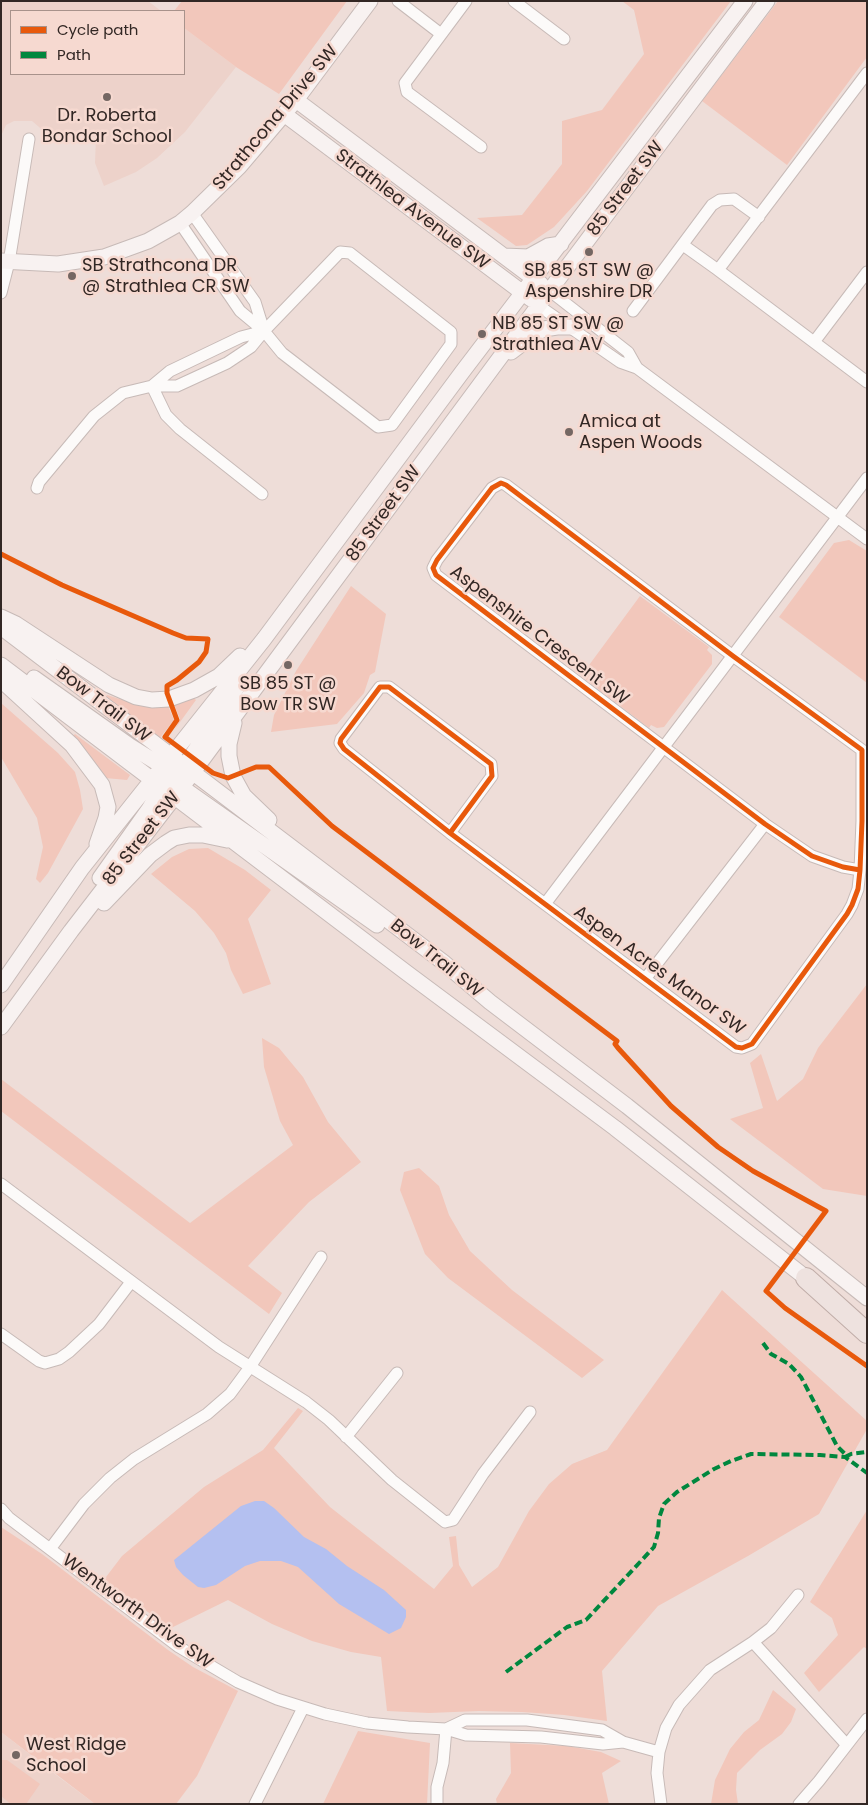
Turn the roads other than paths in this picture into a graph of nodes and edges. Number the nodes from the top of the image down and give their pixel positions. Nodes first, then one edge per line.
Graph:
1 (370, 1) edge
2 (398, 1) edge
3 (466, 1) edge
4 (514, 1) edge
5 (745, 1) edge
6 (767, 1) edge
7 (441, 34) junction
8 (564, 39) dead end
9 (867, 73) edge
10 (296, 100) junction
11 (284, 114) junction
12 (29, 139) dead end
13 (481, 147) dead end
14 (192, 214) junction
15 (759, 217) junction
16 (180, 223) junction
17 (561, 244) junction
18 (683, 245) junction
19 (504, 256) junction
20 (5, 262) edge
21 (718, 270) junction
22 (867, 272) edge
23 (534, 279) junction
24 (550, 291) junction
25 (1, 292) edge
26 (523, 294) junction
27 (539, 306) junction
28 (633, 311) dead end
29 (571, 327) junction
30 (264, 331) junction
31 (814, 342) junction
32 (499, 360) junction
33 (637, 368) junction
34 (867, 382) edge
35 (152, 386) junction
36 (867, 478) edge
37 (36, 488) dead end
38 (262, 494) dead end
39 (837, 518) junction
40 (867, 539) edge
41 (319, 565) junction
42 (1, 617) edge
43 (1, 627) edge
44 (264, 639) junction
45 (1, 656) edge
46 (733, 656) junction
47 (1, 665) edge
48 (1, 680) edge
49 (238, 712) junction
50 (664, 747) junction
51 (173, 777) junction
52 (765, 824) junction
53 (450, 833) junction
54 (236, 842) junction
55 (82, 868) junction
56 (860, 870) junction
57 (545, 904) junction
58 (53, 956) junction
59 (443, 962) junction
60 (645, 980) junction
61 (1, 985) edge
62 (490, 1002) junction
63 (1, 1027) edge
64 (1, 1184) edge
65 (321, 1257) dead end
66 (806, 1278) junction
67 (131, 1282) junction
68 (867, 1298) edge
69 (867, 1326) edge
70 (867, 1333) edge
71 (1, 1334) edge
72 (250, 1368) junction
73 (397, 1373) dead end
74 (530, 1412) dead end
75 (346, 1437) junction
76 (1, 1509) edge
77 (5, 1517) edge
78 (50, 1549) junction
79 (798, 1595) dead end
80 (753, 1642) junction
81 (303, 1708) junction
82 (867, 1719) edge
83 (446, 1728) junction
84 (623, 1742) junction
85 (846, 1744) junction
86 (659, 1752) junction
87 (256, 1804) edge
88 (436, 1804) edge
89 (661, 1804) edge
90 (799, 1804) edge

1 - 10 main road, Strathcona Drive SW
2 - 7 street
3 - 7 street
4 - 8 street
5 - 17 main road, 85 Street SW
6 - 24 main road, 85 Street SW
7 - 13 street
9 - 15 street
10 - 11 main road, Strathcona Drive SW
10 - 19 main road, Strathlea Avenue SW
11 - 14 main road, Strathcona Drive SW
11 - 26 main road, Strathlea Avenue SW
12 - 20 street
14 - 16 main road, Strathcona Drive SW
14 - 30 street
15 - 18 street
15 - 21 street
16 - 20 main road, Strathcona Drive SW
16 - 30 street
17 - 19 main road
17 - 23 main road, 85 Street SW
18 - 21 street
18 - 28 street
19 - 23 main road, Strathlea Avenue SW
20 - 25 street
21 - 31 street
22 - 31 street
23 - 24 main road, Strathlea Avenue SW
23 - 26 main road, 85 Street SW
24 - 27 main road, 85 Street SW
24 - 33 street
26 - 27 main road, Strathlea Avenue SW
26 - 41 main road, 85 Street SW
27 - 29 street
27 - 32 main road, 85 Street SW
29 - 32 main road
29 - 33 street
30 - 30 street
30 - 35 street
30 - 35 street
31 - 34 street
32 - 49 main road, 85 Street SW
33 - 39 street
35 - 37 street
35 - 38 street
36 - 39 street
39 - 40 street
39 - 46 street
41 - 44 main road, 85 Street SW
41 - 51 main road
42 - 44 main road
43 - 51 main road, Bow Trail SW
44 - 51 main road, 85 Street SW
45 - 51 main road
46 - 50 street
46 - 50 street, Aspenshire Crescent SW
46 - 56 street, Aspen Acres Manor SW
47 - 51 main road, Bow Trail SW
48 - 55 main road
49 - 51 main road, 85 Street SW
49 - 59 main road
50 - 52 street
50 - 57 street
51 - 54 main road, Bow Trail SW
51 - 55 main road, 85 Street SW
51 - 58 main road, 85 Street SW
51 - 59 main road, Bow Trail SW
51 - 62 main road
52 - 56 street
52 - 60 street
53 - 53 street, Aspen Acres Manor SW
53 - 57 street, Aspen Acres Manor SW
54 - 58 main road
54 - 66 main road, Bow Trail SW
55 - 61 main road, 85 Street SW
56 - 60 street, Aspen Acres Manor SW
57 - 60 street, Aspen Acres Manor SW
58 - 63 main road, 85 Street SW
59 - 62 main road, Bow Trail SW
62 - 68 main road, Bow Trail SW
64 - 67 street
65 - 72 street
66 - 69 main road, Bow Trail SW
66 - 70 highway
67 - 71 street
67 - 72 street
72 - 75 street
72 - 78 street
73 - 75 street
74 - 75 street
76 - 77 street, Wentworth Drive SW
77 - 78 street, Wentworth Drive SW
78 - 81 street, Wentworth Drive SW
79 - 80 street
80 - 85 street
80 - 86 street
81 - 83 street, Wentworth Drive SW
81 - 87 street
82 - 85 street
83 - 84 street, Wentworth Drive SW
83 - 84 street, Wentworth Drive SW
83 - 88 street
84 - 86 street, Wentworth Drive SW
85 - 90 street
86 - 89 street

